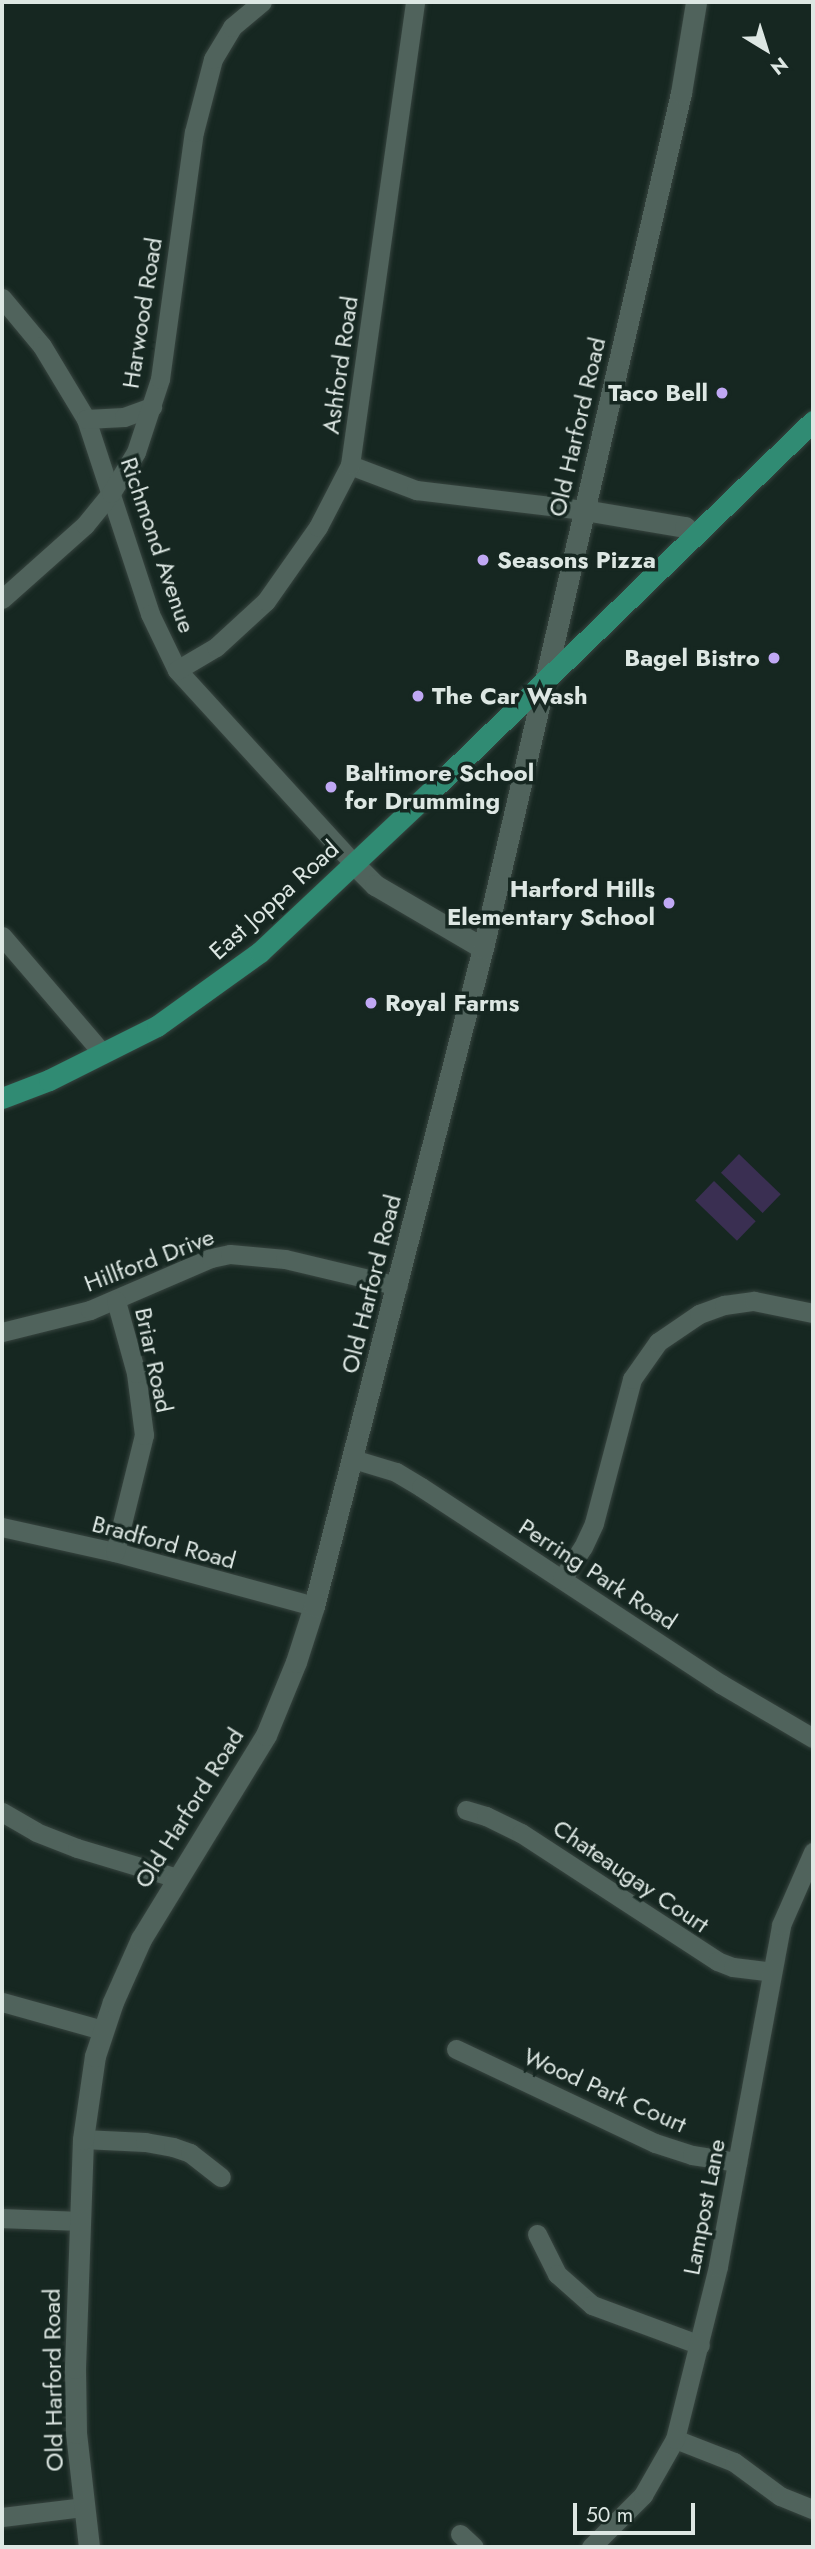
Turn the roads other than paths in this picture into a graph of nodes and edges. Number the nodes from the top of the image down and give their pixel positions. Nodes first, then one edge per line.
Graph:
1 (262, 2) edge
2 (415, 2) edge
3 (696, 2) edge
4 (2, 298) edge
5 (152, 407) junction
6 (86, 419) junction
7 (813, 421) edge
8 (350, 466) junction
9 (111, 494) junction
10 (584, 510) junction
11 (693, 535) junction
12 (2, 598) edge
13 (177, 670) junction
14 (545, 680) junction
15 (354, 864) junction
16 (2, 936) edge
17 (483, 948) junction
18 (103, 1054) junction
19 (2, 1098) edge
20 (398, 1286) junction
21 (116, 1301) junction
22 (813, 1312) edge
23 (2, 1332) edge
24 (353, 1460) junction
25 (2, 1527) edge
26 (115, 1552) junction
27 (562, 1579) junction
28 (314, 1606) junction
29 (813, 1738) edge
30 (466, 1810) dead end
31 (2, 1812) edge
32 (813, 1852) edge
33 (177, 1878) junction
34 (772, 1972) junction
35 (2, 2002) edge
36 (102, 2030) junction
37 (456, 2049) dead end
38 (83, 2139) junction
39 (737, 2162) junction
40 (221, 2177) dead end
41 (2, 2218) edge
42 (79, 2221) junction
43 (537, 2234) dead end
44 (700, 2345) junction
45 (675, 2439) junction
46 (84, 2507) junction
47 (813, 2509) edge
48 (2, 2518) edge
49 (89, 2547) edge
50 (591, 2547) edge

1 - 5 street, Harwood Road
2 - 8 street, Ashford Road
3 - 10 street, Old Harford Road
4 - 6 street, Richmond Avenue
5 - 6 street
5 - 9 street, Harwood Road
6 - 9 street, Richmond Avenue
7 - 11 main road, East Joppa Road
8 - 10 street
8 - 13 street, Ashford Road
9 - 12 street, Harwood Road
9 - 13 street, Richmond Avenue
10 - 11 street
10 - 14 street, Old Harford Road
11 - 14 main road, East Joppa Road
13 - 15 street, Richmond Avenue
14 - 15 main road, East Joppa Road
14 - 17 street, Old Harford Road
15 - 17 street, Richmond Avenue
15 - 18 main road, East Joppa Road
16 - 18 street
17 - 20 street, Old Harford Road
18 - 19 main road, East Joppa Road
20 - 21 street, Hillford Drive
20 - 24 street, Old Harford Road
21 - 23 street, Hillford Drive
21 - 26 street, Briar Road
22 - 27 street
24 - 27 street, Perring Park Road
24 - 28 street, Old Harford Road
25 - 26 street, Bradford Road
26 - 28 street, Bradford Road
27 - 29 street, Perring Park Road
28 - 33 street, Old Harford Road
30 - 34 street, Chateaugay Court
31 - 33 street
32 - 34 street, Lampost Lane
33 - 36 street, Old Harford Road
34 - 39 street, Lampost Lane
35 - 36 street
36 - 38 street, Old Harford Road
37 - 39 street, Wood Park Court
38 - 40 street
38 - 42 street, Old Harford Road
39 - 44 street, Lampost Lane
41 - 42 street
42 - 46 street, Old Harford Road
43 - 44 street
44 - 45 street, Lampost Lane
45 - 47 street
45 - 50 street, Lampost Lane
46 - 48 street
46 - 49 street, Old Harford Road

